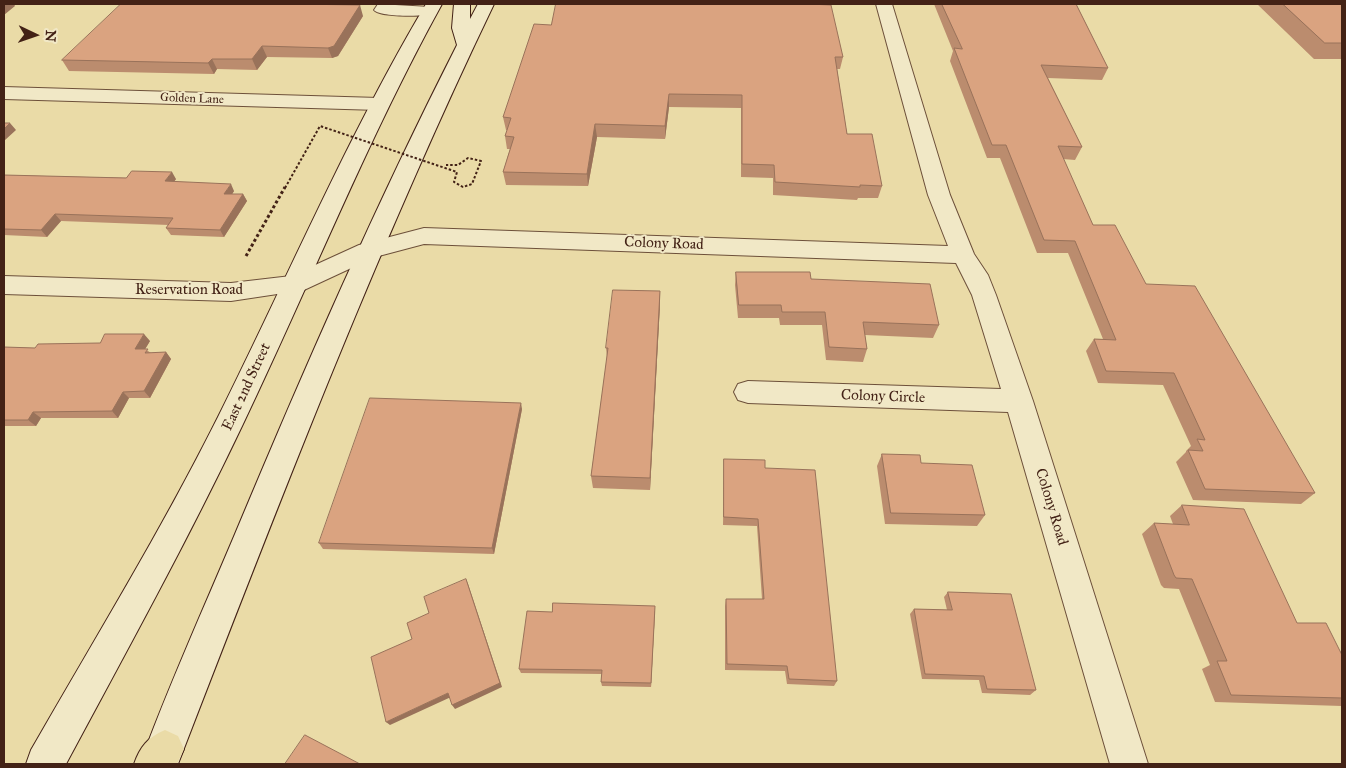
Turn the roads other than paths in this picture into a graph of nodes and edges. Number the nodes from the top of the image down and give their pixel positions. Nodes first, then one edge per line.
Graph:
1 (385, 4) edge
2 (462, 4) edge
3 (486, 4) edge
4 (884, 4) edge
5 (432, 8) edge
6 (466, 45) junction
7 (4, 93) edge
8 (379, 104) junction
9 (367, 251) junction
10 (963, 255) junction
11 (295, 284) junction
12 (4, 285) edge
13 (748, 392) dead end
14 (1019, 401) junction
15 (159, 759) edge
16 (45, 764) edge
17 (1129, 764) edge

1 - 5 lane
2 - 6 street
3 - 6 street
4 - 10 street, Colony Road
5 - 8 street, East 2nd Street
6 - 9 street
7 - 8 street, Golden Lane
8 - 11 street, East 2nd Street
9 - 10 street, Colony Road
9 - 11 street, Reservation Road
9 - 15 street
10 - 14 street, Colony Road
11 - 12 street, Reservation Road
11 - 16 street, East 2nd Street
13 - 14 street, Colony Circle
14 - 17 street, Colony Road

